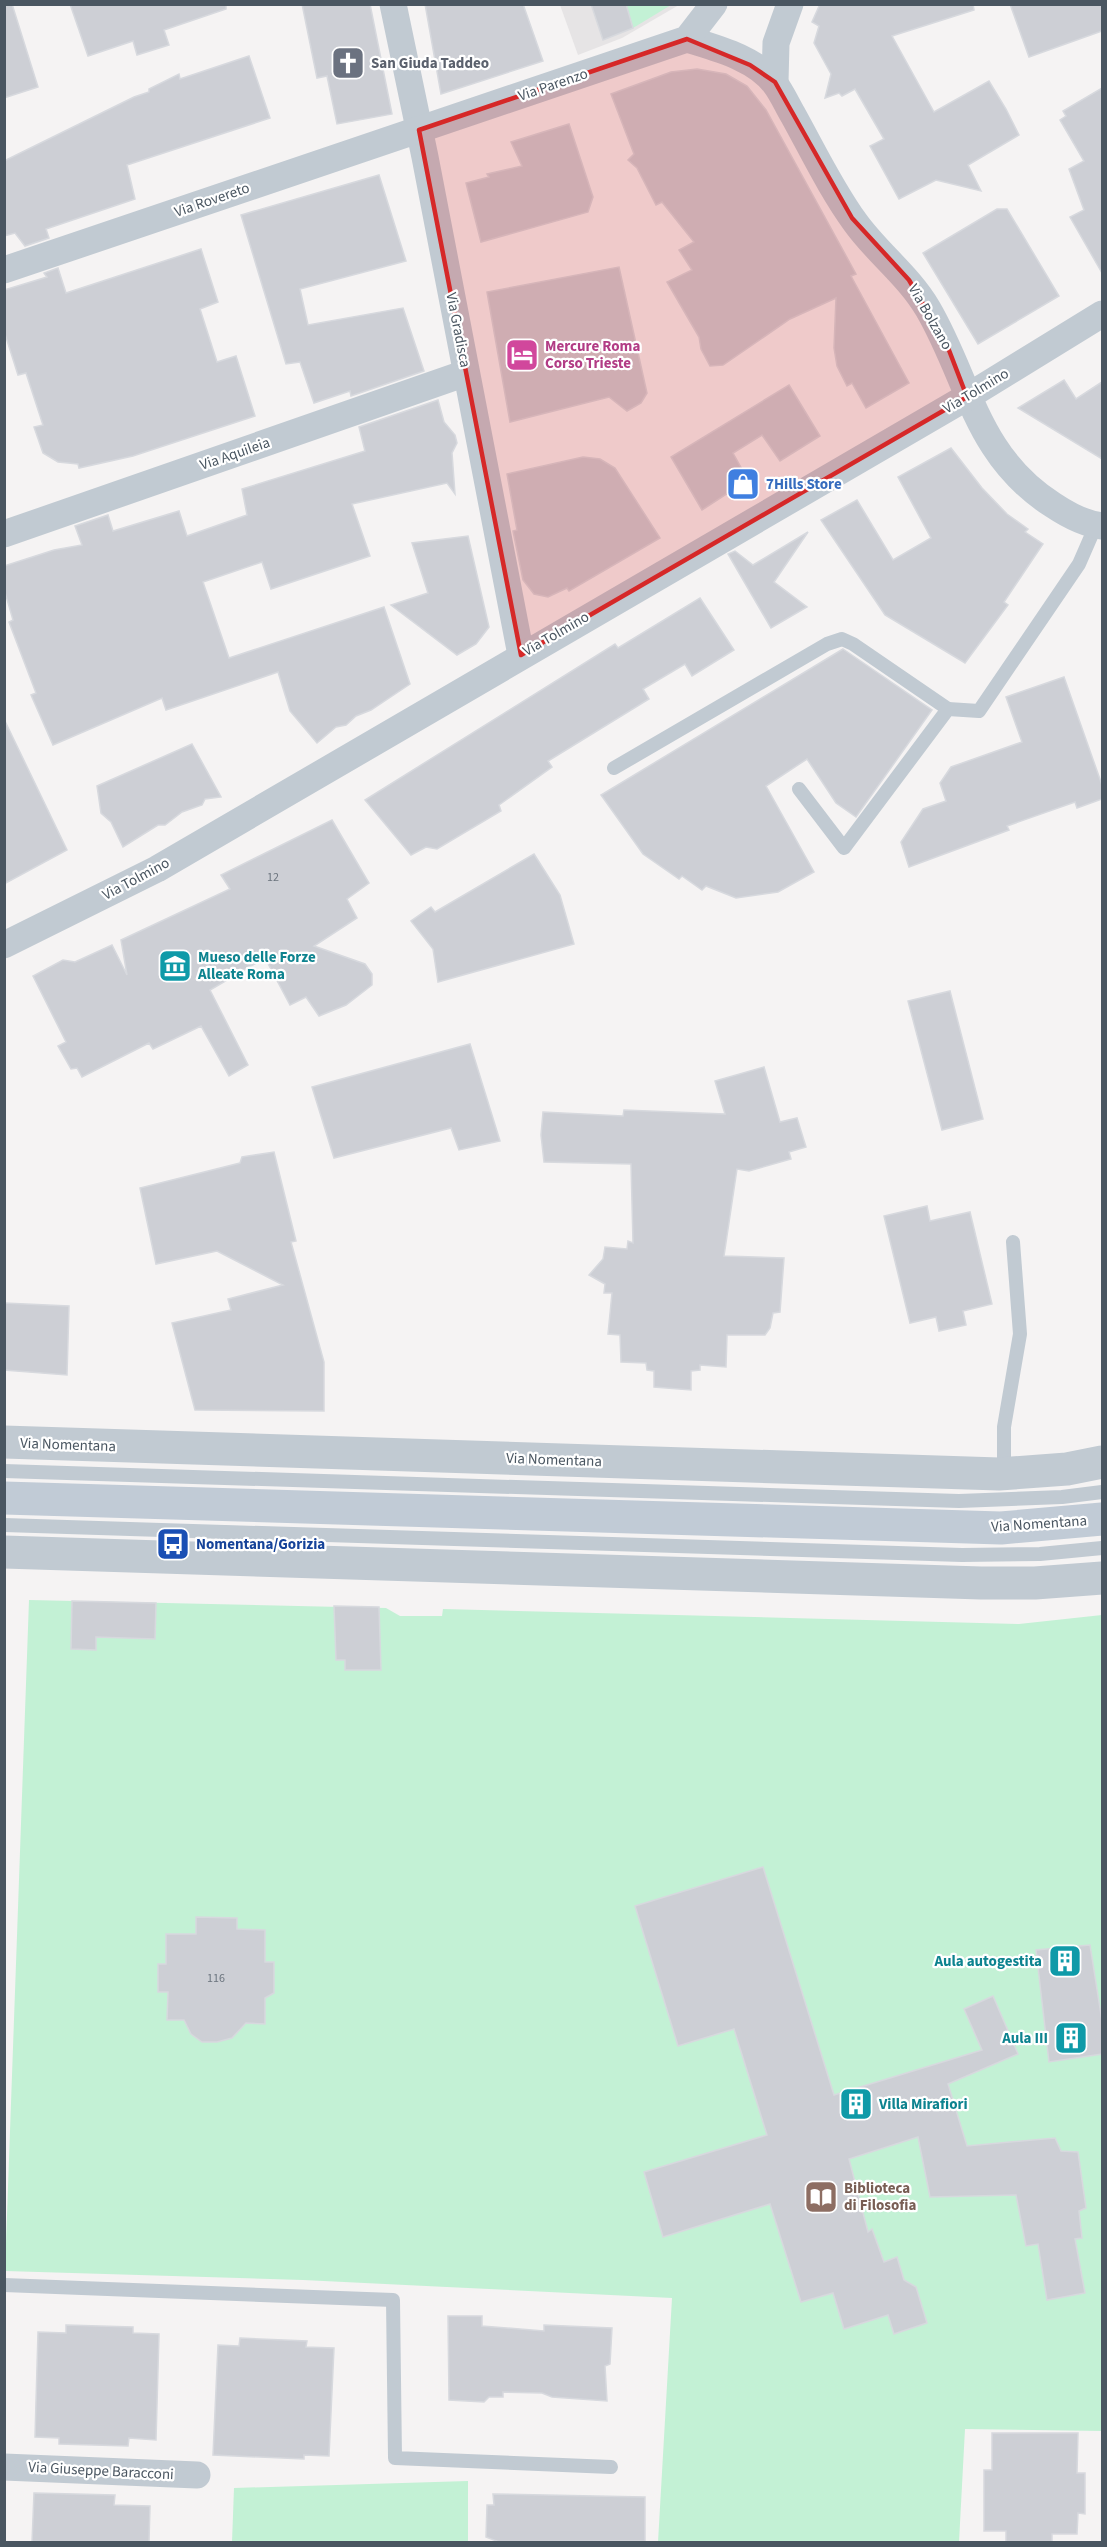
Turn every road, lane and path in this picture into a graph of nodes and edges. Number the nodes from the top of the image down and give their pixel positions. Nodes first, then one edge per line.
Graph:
1 (393, 4) edge
2 (714, 4) edge
3 (790, 4) edge
4 (687, 39) junction
5 (775, 82) junction
6 (419, 130) junction
7 (4, 270) edge
8 (1102, 314) edge
9 (466, 374) junction
10 (966, 397) junction
11 (1100, 526) edge
12 (4, 534) edge
13 (520, 655) junction
14 (948, 709) junction
15 (614, 768) dead end
16 (799, 789) dead end
17 (4, 945) edge
18 (1013, 1242) dead end
19 (4, 1442) edge
20 (1102, 1462) edge
21 (4, 1471) edge
22 (1004, 1473) junction
23 (1102, 1492) edge
24 (4, 1498) edge
25 (1102, 1519) edge
26 (4, 1525) edge
27 (1102, 1548) edge
28 (4, 1552) edge
29 (1102, 1578) edge
30 (4, 2285) edge
31 (4, 2467) edge
32 (611, 2467) dead end
33 (197, 2475) dead end

1 - 6 street, Via Gradisca
2 - 4 street
3 - 5 street
4 - 5 street
4 - 6 street, Via Parenzo
5 - 10 street, Via Bolzano
6 - 7 street, Via Rovereto
6 - 9 street, Via Gradisca
8 - 10 street, Via Tolmino
9 - 12 street, Via Aquileia
9 - 13 street, Via Gradisca
10 - 11 street, Via Bolzano
10 - 13 street, Via Tolmino
11 - 14 lane
13 - 17 street, Via Tolmino
14 - 15 lane
14 - 16 lane
18 - 22 lane
19 - 22 street, Via Nomentana
20 - 22 street, Via Nomentana
21 - 23 lane, Via Nomentana
24 - 25 main road, Via Nomentana
26 - 27 lane, Via Nomentana
28 - 29 street
30 - 32 lane
31 - 33 street, Via Giuseppe Baracconi

